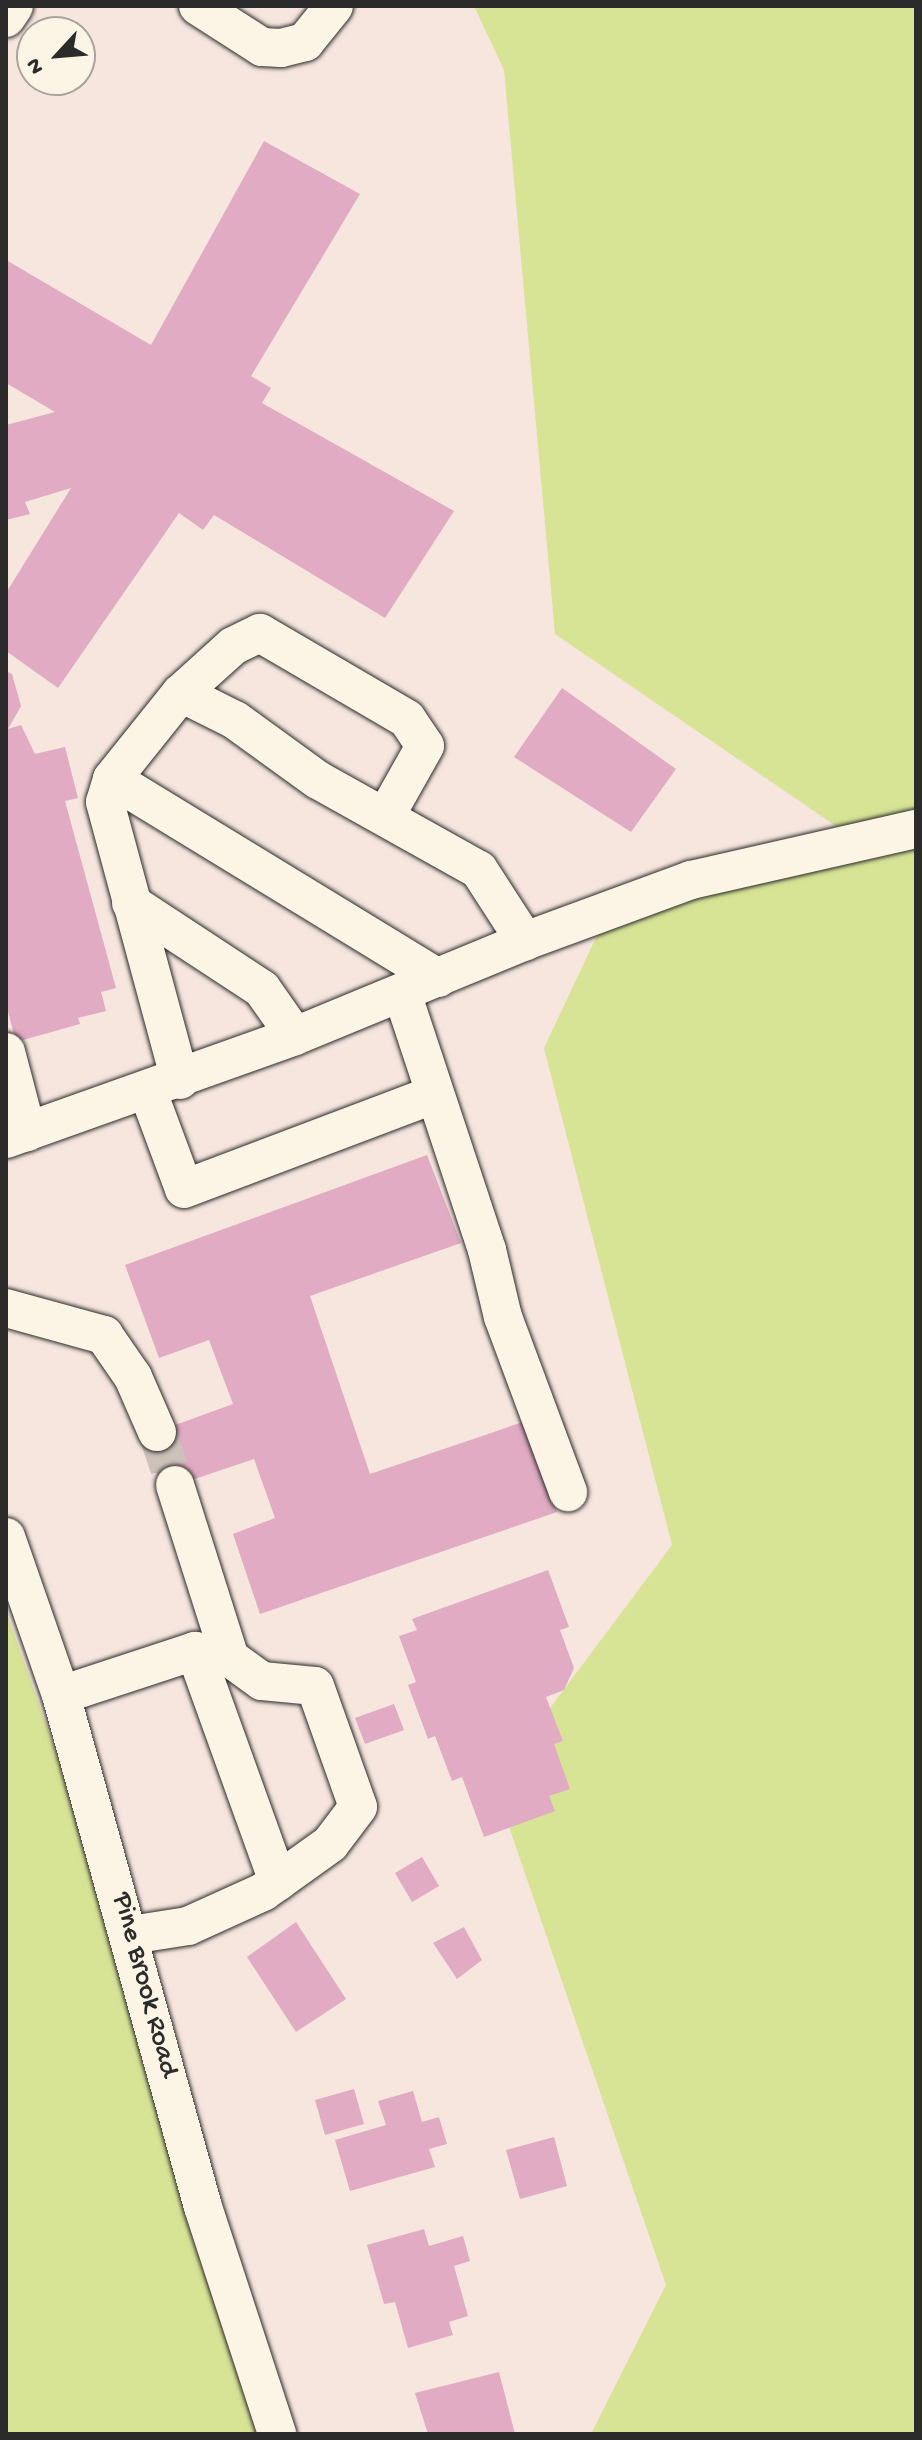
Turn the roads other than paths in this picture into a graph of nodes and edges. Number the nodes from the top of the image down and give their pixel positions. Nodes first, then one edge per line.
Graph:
1 (14, 6) edge
2 (198, 6) edge
3 (334, 6) edge
4 (6, 18) edge
5 (181, 693) junction
6 (112, 779) junction
7 (385, 817) junction
8 (916, 829) edge
9 (131, 903) junction
10 (525, 941) junction
11 (438, 978) junction
12 (402, 993) junction
13 (295, 1036) junction
14 (6, 1052) edge
15 (164, 1086) junction
16 (435, 1094) junction
17 (16, 1136) edge
18 (6, 1308) edge
19 (157, 1432) tunnel mouth
20 (175, 1485) tunnel mouth
21 (568, 1492) dead end
22 (6, 1537) edge
23 (212, 1654) junction
24 (61, 1695) junction
25 (278, 1881) junction
26 (131, 1935) junction
27 (277, 2434) edge

1 - 4 street
2 - 3 street
5 - 6 street
5 - 7 street
5 - 7 street
6 - 9 street
6 - 11 street
7 - 10 street
8 - 10 street
9 - 13 street
9 - 15 street
10 - 11 street
11 - 12 street
12 - 13 street
12 - 16 street
13 - 15 street
14 - 17 street
15 - 16 street
15 - 17 street
16 - 21 street
18 - 19 street
20 - 23 street
22 - 24 street, Pine Brook Road
23 - 24 street
23 - 25 street
23 - 25 street
24 - 26 street, Pine Brook Road
25 - 26 street
26 - 27 street, Pine Brook Road

